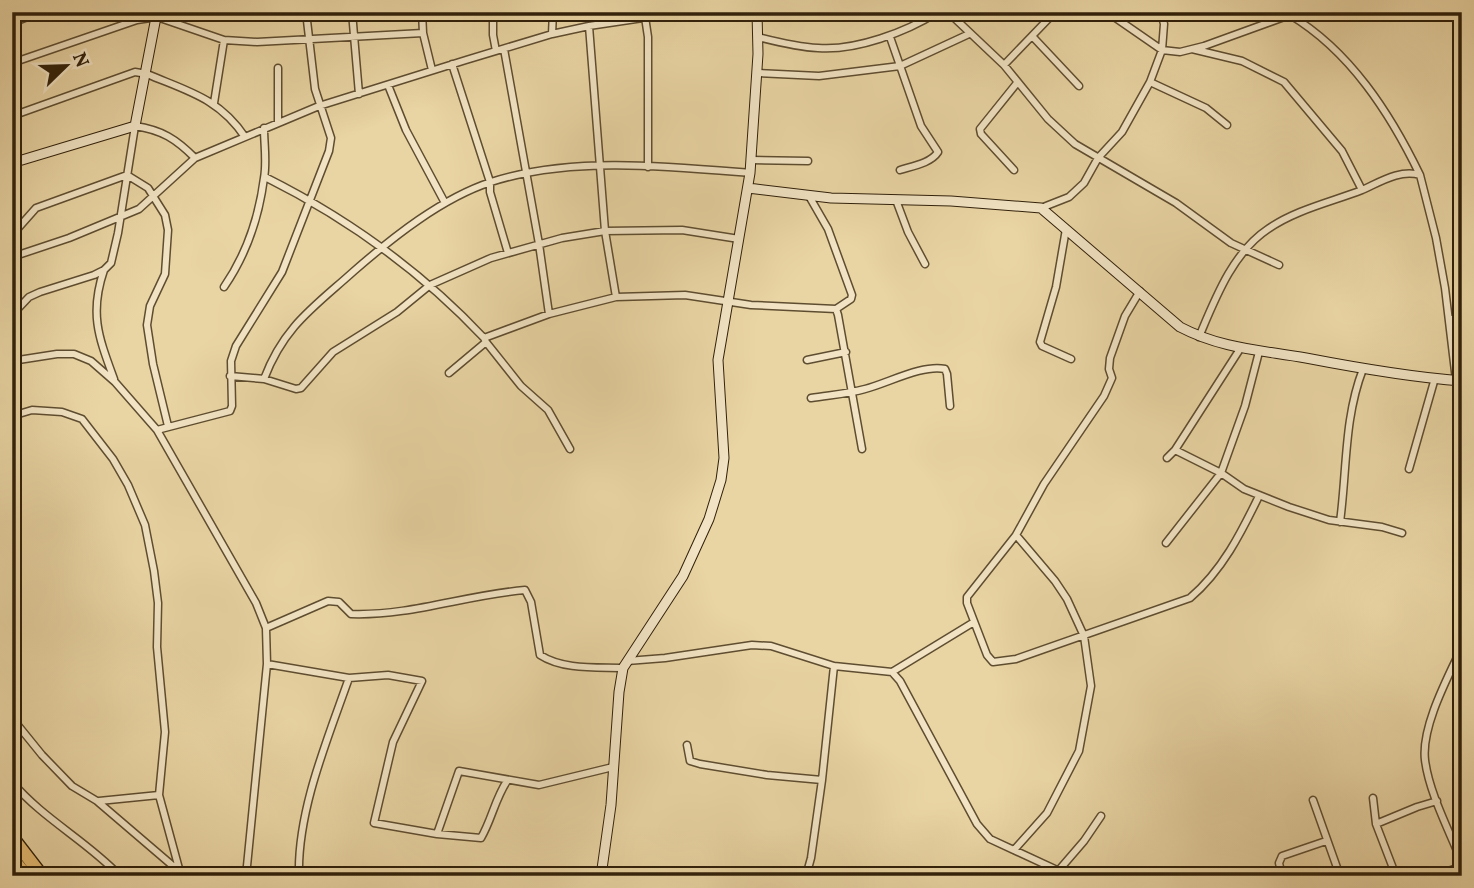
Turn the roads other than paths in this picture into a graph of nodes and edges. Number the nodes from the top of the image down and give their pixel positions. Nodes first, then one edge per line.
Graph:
1 (40, 12) edge
2 (306, 12) edge
3 (352, 12) edge
4 (422, 12) edge
5 (493, 12) edge
6 (553, 12) edge
7 (603, 12) edge
8 (684, 12) edge
9 (757, 12) edge
10 (938, 12) edge
11 (948, 12) edge
12 (1055, 12) edge
13 (1107, 12) edge
14 (1161, 12) edge
15 (1294, 13) edge
16 (157, 15) edge
17 (645, 17) junction
18 (12, 23) edge
19 (603, 23) junction
20 (589, 26) junction
21 (423, 33) junction
22 (552, 34) junction
23 (969, 34) junction
24 (354, 36) junction
25 (1032, 36) junction
26 (758, 37) junction
27 (890, 37) junction
28 (309, 38) junction
29 (224, 40) junction
30 (500, 50) junction
31 (1162, 50) junction
32 (1192, 50) junction
33 (12, 64) edge
34 (452, 64) junction
35 (1004, 65) junction
36 (900, 66) junction
37 (278, 68) dead end
38 (432, 70) junction
39 (757, 73) junction
40 (147, 74) junction
41 (1150, 82) junction
42 (1017, 83) junction
43 (388, 85) junction
44 (1079, 86) dead end
45 (359, 94) junction
46 (214, 103) junction
47 (319, 106) junction
48 (12, 116) edge
49 (278, 122) junction
50 (1227, 125) dead end
51 (135, 126) junction
52 (264, 128) junction
53 (245, 137) junction
54 (195, 158) junction
55 (1098, 158) junction
56 (751, 160) junction
57 (808, 162) dead end
58 (12, 163) edge
59 (601, 166) junction
60 (648, 167) junction
61 (901, 170) dead end
62 (1014, 170) dead end
63 (526, 172) junction
64 (750, 173) junction
65 (127, 175) junction
66 (1420, 175) junction
67 (265, 177) junction
68 (490, 182) junction
69 (748, 188) junction
70 (1362, 190) junction
71 (153, 197) junction
72 (809, 197) junction
73 (310, 200) junction
74 (896, 200) junction
75 (445, 203) junction
76 (1041, 208) junction
77 (119, 219) junction
78 (1067, 228) junction
79 (605, 231) junction
80 (12, 235) edge
81 (739, 239) junction
82 (539, 244) junction
83 (381, 246) junction
84 (1244, 249) junction
85 (508, 253) junction
86 (12, 257) edge
87 (925, 264) dead end
88 (1279, 265) dead end
89 (104, 270) junction
90 (430, 285) junction
91 (224, 287) dead end
92 (1140, 291) junction
93 (615, 297) junction
94 (728, 301) junction
95 (836, 309) junction
96 (549, 314) junction
97 (12, 315) edge
98 (1450, 319) junction
99 (1462, 319) edge
100 (1199, 337) junction
101 (485, 340) junction
102 (1240, 349) junction
103 (846, 352) junction
104 (1259, 352) junction
105 (1071, 359) dead end
106 (807, 360) dead end
107 (12, 361) edge
108 (1363, 369) junction
109 (449, 373) dead end
110 (230, 376) junction
111 (1435, 378) junction
112 (264, 379) junction
113 (1459, 381) edge
114 (115, 382) junction
115 (853, 392) junction
116 (811, 398) dead end
117 (950, 406) dead end
118 (12, 416) edge
119 (168, 426) junction
120 (157, 430) junction
121 (570, 449) dead end
122 (862, 449) dead end
123 (1175, 450) junction
124 (1167, 458) dead end
125 (1409, 469) dead end
126 (1221, 473) junction
127 (1259, 496) junction
128 (1340, 522) junction
129 (1402, 533) dead end
130 (1016, 535) junction
131 (1166, 543) dead end
132 (974, 622) junction
133 (266, 628) junction
134 (1084, 636) junction
135 (1462, 647) edge
136 (267, 664) junction
137 (625, 664) junction
138 (834, 666) junction
139 (892, 672) junction
140 (349, 678) junction
141 (12, 718) edge
142 (687, 745) dead end
143 (614, 766) junction
144 (822, 780) junction
145 (507, 781) junction
146 (12, 782) edge
147 (159, 796) junction
148 (1373, 798) dead end
149 (1313, 800) dead end
150 (97, 801) junction
151 (1437, 801) junction
152 (1101, 816) dead end
153 (1376, 824) junction
154 (437, 834) junction
155 (12, 837) edge
156 (1326, 841) junction
157 (1014, 850) junction
158 (16, 856) edge
159 (1462, 864) edge
160 (1059, 870) junction
161 (180, 874) edge
162 (27, 876) edge
163 (42, 876) edge
164 (120, 876) edge
165 (246, 876) edge
166 (299, 876) edge
167 (601, 876) edge
168 (806, 876) edge
169 (1070, 876) edge
170 (1282, 876) edge
171 (1340, 876) edge
172 (1396, 876) edge
173 (1434, 876) edge

1 - 18 street
2 - 28 street
3 - 24 street
4 - 21 street
5 - 30 street
6 - 22 street
7 - 19 street
8 - 17 street
9 - 26 street
10 - 27 street
11 - 23 street
12 - 25 street
13 - 31 street
14 - 31 street
15 - 32 street
15 - 66 street
16 - 29 street
16 - 33 street
16 - 40 street
17 - 19 street
17 - 60 street
19 - 20 street
20 - 22 street
20 - 59 street
21 - 24 street
21 - 38 street
22 - 30 street
23 - 35 street
23 - 36 street
24 - 28 street
24 - 45 street
25 - 35 street
25 - 44 street
26 - 27 street
26 - 39 street
27 - 36 street
28 - 29 street
28 - 47 street
29 - 46 street
30 - 34 street
30 - 63 street
31 - 32 street
31 - 41 street
32 - 70 street
34 - 38 street
34 - 68 street
35 - 42 street
36 - 39 street
36 - 61 street
37 - 49 street
38 - 43 street
39 - 56 street
40 - 46 street
40 - 48 street
40 - 51 street
41 - 50 street
41 - 55 street
42 - 55 street
42 - 62 street
43 - 45 street
43 - 75 street
45 - 47 street
46 - 53 street
47 - 49 street
47 - 73 street
49 - 52 street
51 - 54 street
51 - 58 street
51 - 65 street
52 - 53 street
52 - 67 street
53 - 54 street
54 - 71 street
55 - 76 street
55 - 84 street
56 - 57 street
56 - 64 street
59 - 60 street
59 - 63 street
59 - 79 street
60 - 64 street
63 - 68 street
63 - 82 street
64 - 69 street
65 - 71 street
65 - 77 street
65 - 80 street
66 - 70 street
66 - 98 street
67 - 73 street
67 - 91 street
68 - 75 street
68 - 85 street
69 - 72 street
69 - 81 street
70 - 84 street
71 - 77 street
71 - 119 street
72 - 74 street
72 - 95 street
73 - 83 street
73 - 110 street
74 - 76 street
74 - 87 street
75 - 83 street
76 - 78 street
77 - 86 street
77 - 89 street
78 - 92 street
78 - 105 street
79 - 81 street
79 - 82 street
79 - 93 street
81 - 94 street
82 - 85 street
82 - 96 street
83 - 90 street
83 - 112 street
84 - 88 street
84 - 100 street
85 - 90 street
89 - 97 street
89 - 114 street
90 - 101 street
90 - 112 street
92 - 100 street
92 - 130 street
93 - 94 street
93 - 96 street
94 - 95 street
94 - 137 street
95 - 103 street
96 - 101 street
98 - 99 street
98 - 113 street
100 - 102 street
101 - 109 street
101 - 121 street
102 - 104 street
102 - 123 street
103 - 106 street
103 - 115 street
104 - 108 street
104 - 126 street
107 - 114 street
108 - 111 street
108 - 128 street
110 - 112 street
110 - 119 street
111 - 113 street
111 - 125 street
114 - 120 street
115 - 116 street
115 - 117 street
115 - 122 street
118 - 147 street
119 - 120 street
120 - 133 street
123 - 124 street
123 - 126 street
126 - 127 street
126 - 131 street
127 - 128 street
127 - 134 street
128 - 129 street
130 - 132 street
130 - 134 street
132 - 134 street
132 - 139 street
133 - 136 street
133 - 137 street
134 - 157 street
135 - 151 street
136 - 140 street
136 - 165 street
137 - 138 street
137 - 143 street
138 - 139 street
138 - 144 street
139 - 157 street
140 - 154 street
140 - 166 street
141 - 150 street
142 - 144 street
143 - 145 street
143 - 167 street
144 - 168 street
145 - 154 street
145 - 154 street
146 - 164 street
147 - 150 street
147 - 161 street
148 - 153 street
149 - 156 street
150 - 161 street
151 - 153 street
151 - 159 street
152 - 160 street
153 - 172 street
155 - 158 highway
156 - 170 street
156 - 171 street
157 - 160 street
158 - 162 highway
158 - 163 highway
159 - 173 street
160 - 169 street

